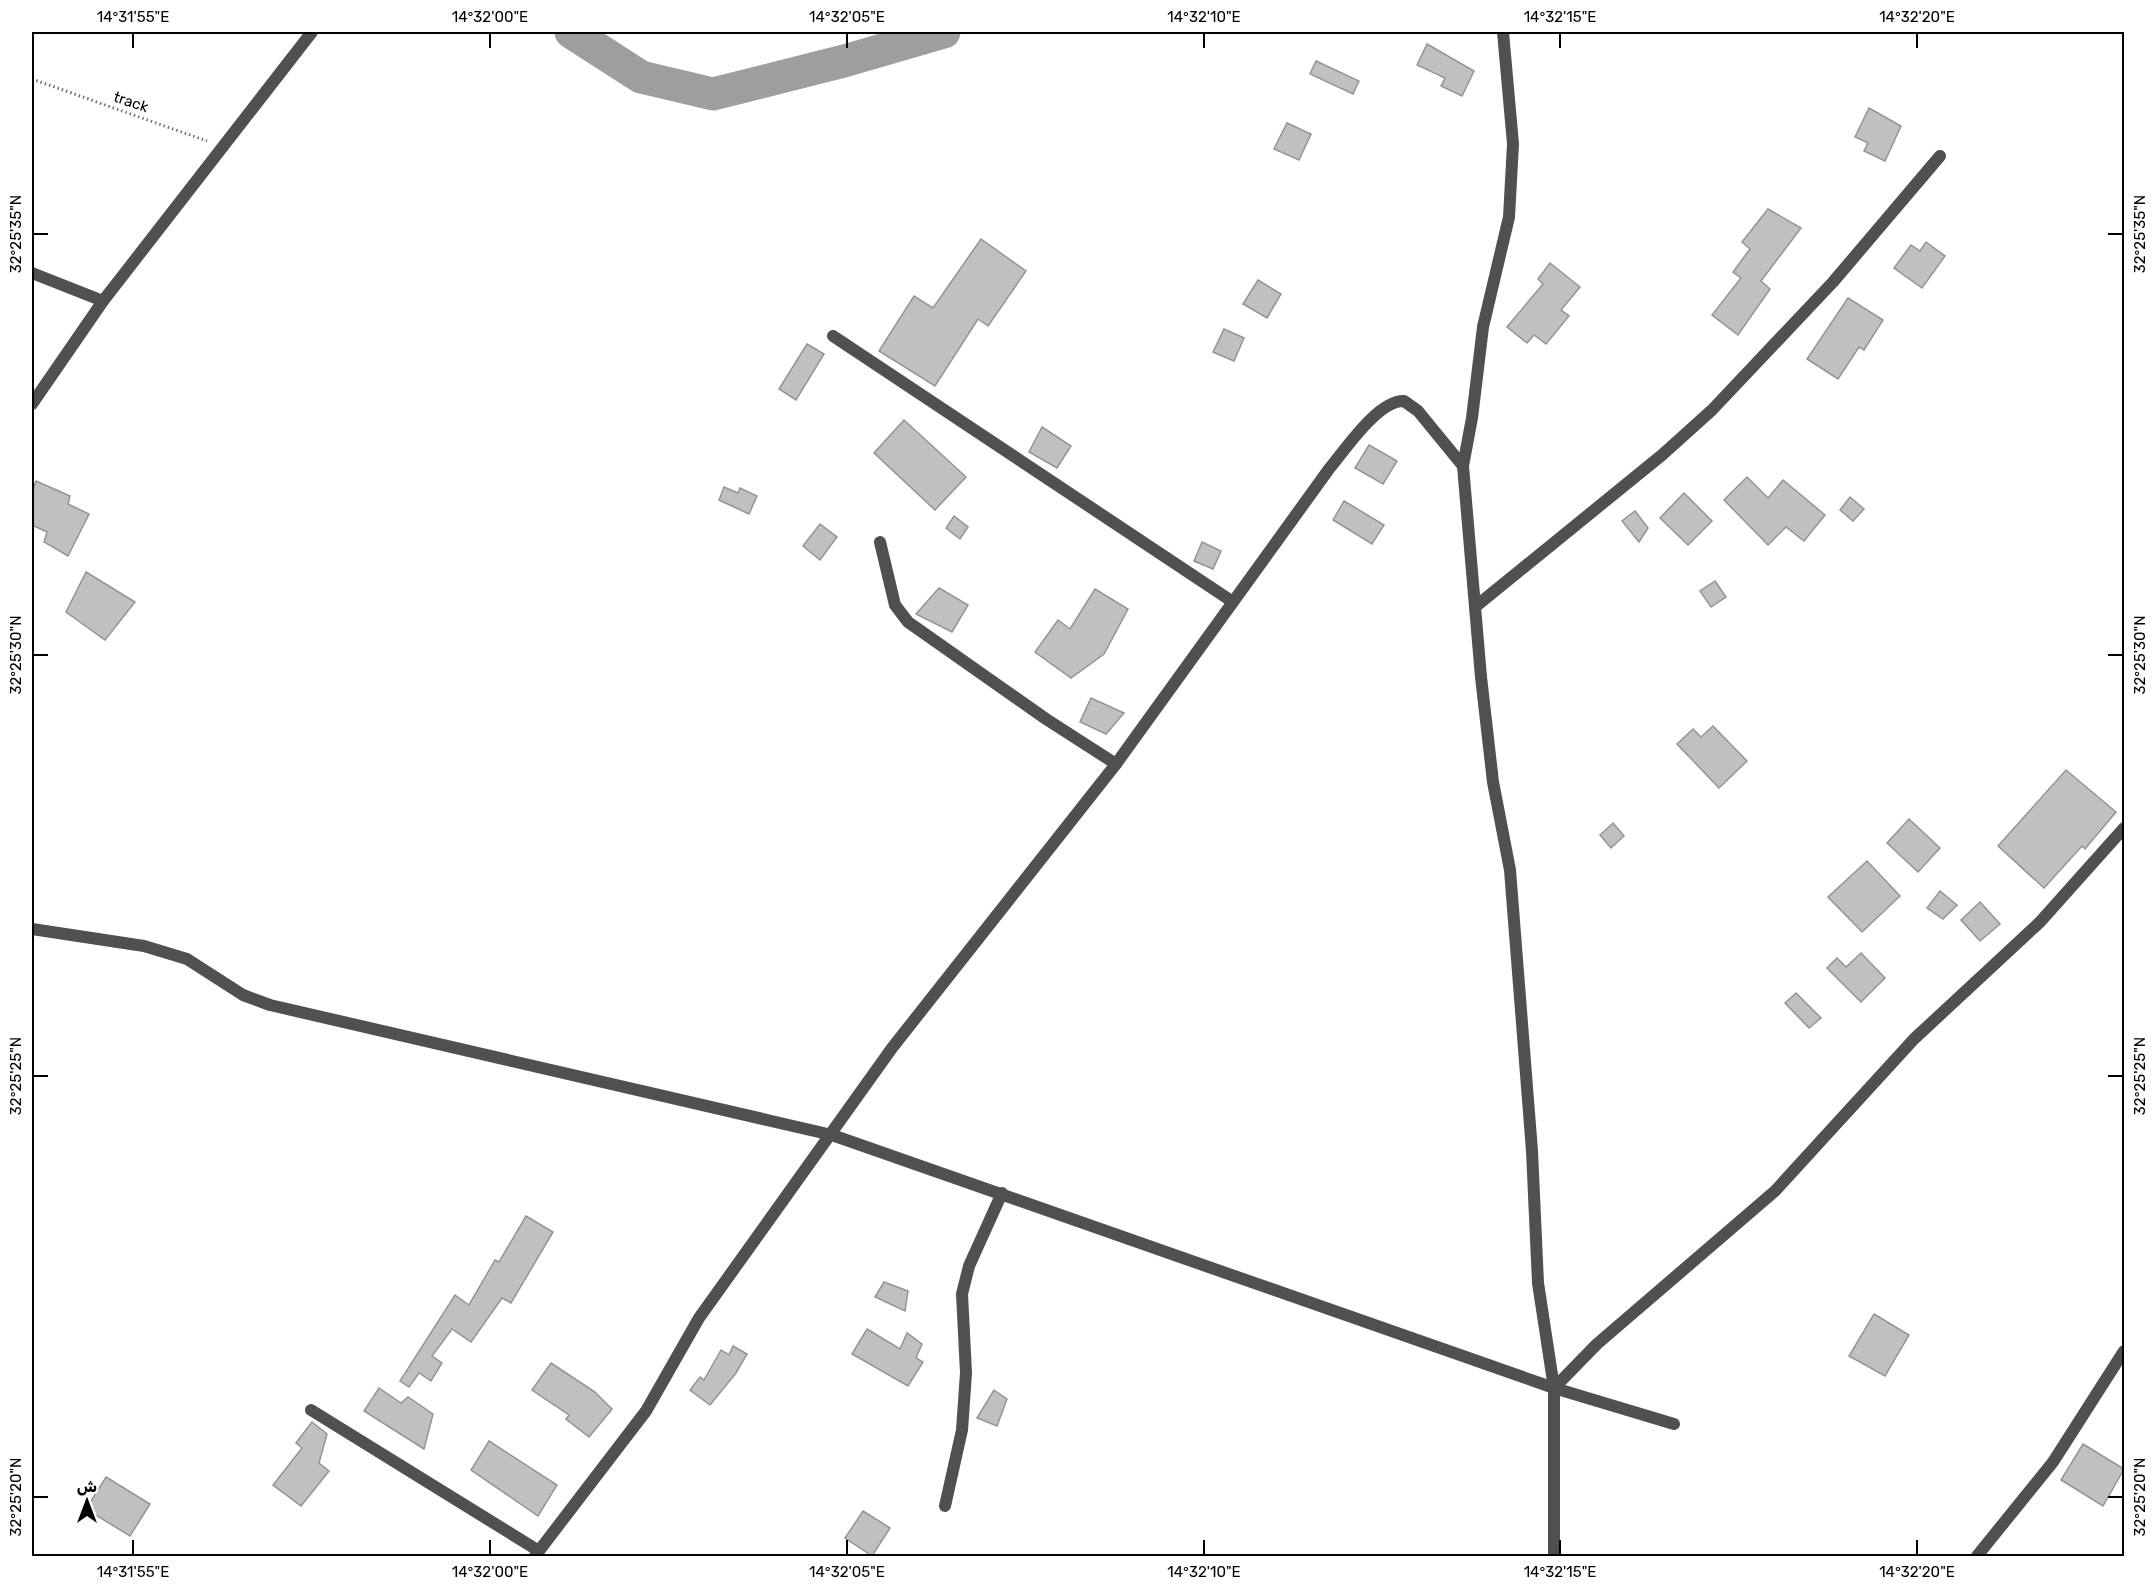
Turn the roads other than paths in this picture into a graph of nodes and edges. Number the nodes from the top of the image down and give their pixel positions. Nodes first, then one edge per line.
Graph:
1 (312, 32) edge
2 (1503, 32) edge
3 (1940, 156) dead end
4 (32, 273) edge
5 (103, 301) junction
6 (833, 336) dead end
7 (32, 404) edge
8 (1462, 466) junction
9 (880, 542) dead end
10 (1233, 602) junction
11 (1475, 607) junction
12 (1116, 764) junction
13 (2124, 828) edge
14 (32, 929) edge
15 (832, 1135) junction
16 (1002, 1193) junction
17 (2124, 1351) edge
18 (1554, 1388) junction
19 (311, 1410) dead end
20 (1674, 1424) dead end
21 (945, 1506) dead end
22 (537, 1554) edge
23 (1554, 1557) edge
24 (1977, 1557) edge

1 - 5 street
2 - 8 street
3 - 11 street
4 - 5 street
5 - 7 street
6 - 10 street
8 - 10 street
8 - 11 street
9 - 12 street
10 - 12 street
11 - 18 street
12 - 15 street
13 - 18 street
14 - 15 street
15 - 16 street
15 - 22 street
16 - 18 street
16 - 21 street
17 - 24 street
18 - 20 street
18 - 23 street
19 - 22 street

